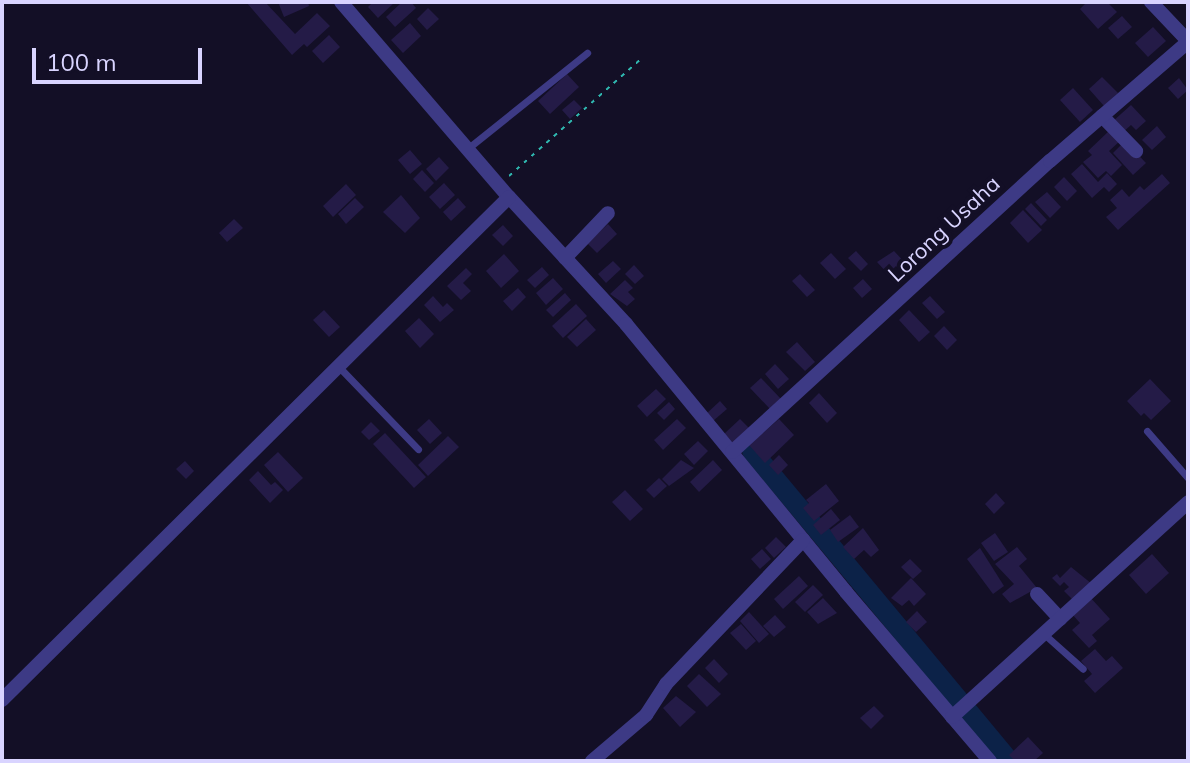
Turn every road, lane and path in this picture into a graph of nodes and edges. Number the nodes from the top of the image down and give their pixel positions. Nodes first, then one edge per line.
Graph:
1 (341, 2) edge
2 (1151, 2) edge
3 (1188, 42) edge
4 (587, 53) dead end
5 (643, 57) dead end
6 (1102, 116) junction
7 (467, 149) junction
8 (1136, 151) dead end
9 (498, 185) junction
10 (509, 197) junction
11 (608, 213) dead end
12 (565, 258) junction
13 (337, 366) junction
14 (1147, 431) dead end
15 (418, 449) dead end
16 (732, 452) junction
17 (1188, 478) edge
18 (1188, 502) edge
19 (803, 540) junction
20 (1037, 594) dead end
21 (1060, 619) junction
22 (1044, 634) junction
23 (1083, 669) dead end
24 (2, 700) edge
25 (955, 714) junction
26 (592, 761) edge
27 (990, 761) edge

1 - 7 street
2 - 3 street
3 - 6 street, Lorong Usaha
4 - 7 lane
5 - 9 path
6 - 8 street
6 - 16 street, Lorong Usaha
7 - 9 street
9 - 10 street
10 - 12 street
10 - 13 street
11 - 12 street
12 - 16 street
13 - 15 lane
13 - 24 street
14 - 17 lane
16 - 19 street
18 - 21 street
19 - 25 street
19 - 26 street
20 - 21 street
21 - 22 street
22 - 23 lane
22 - 25 street
25 - 27 street

